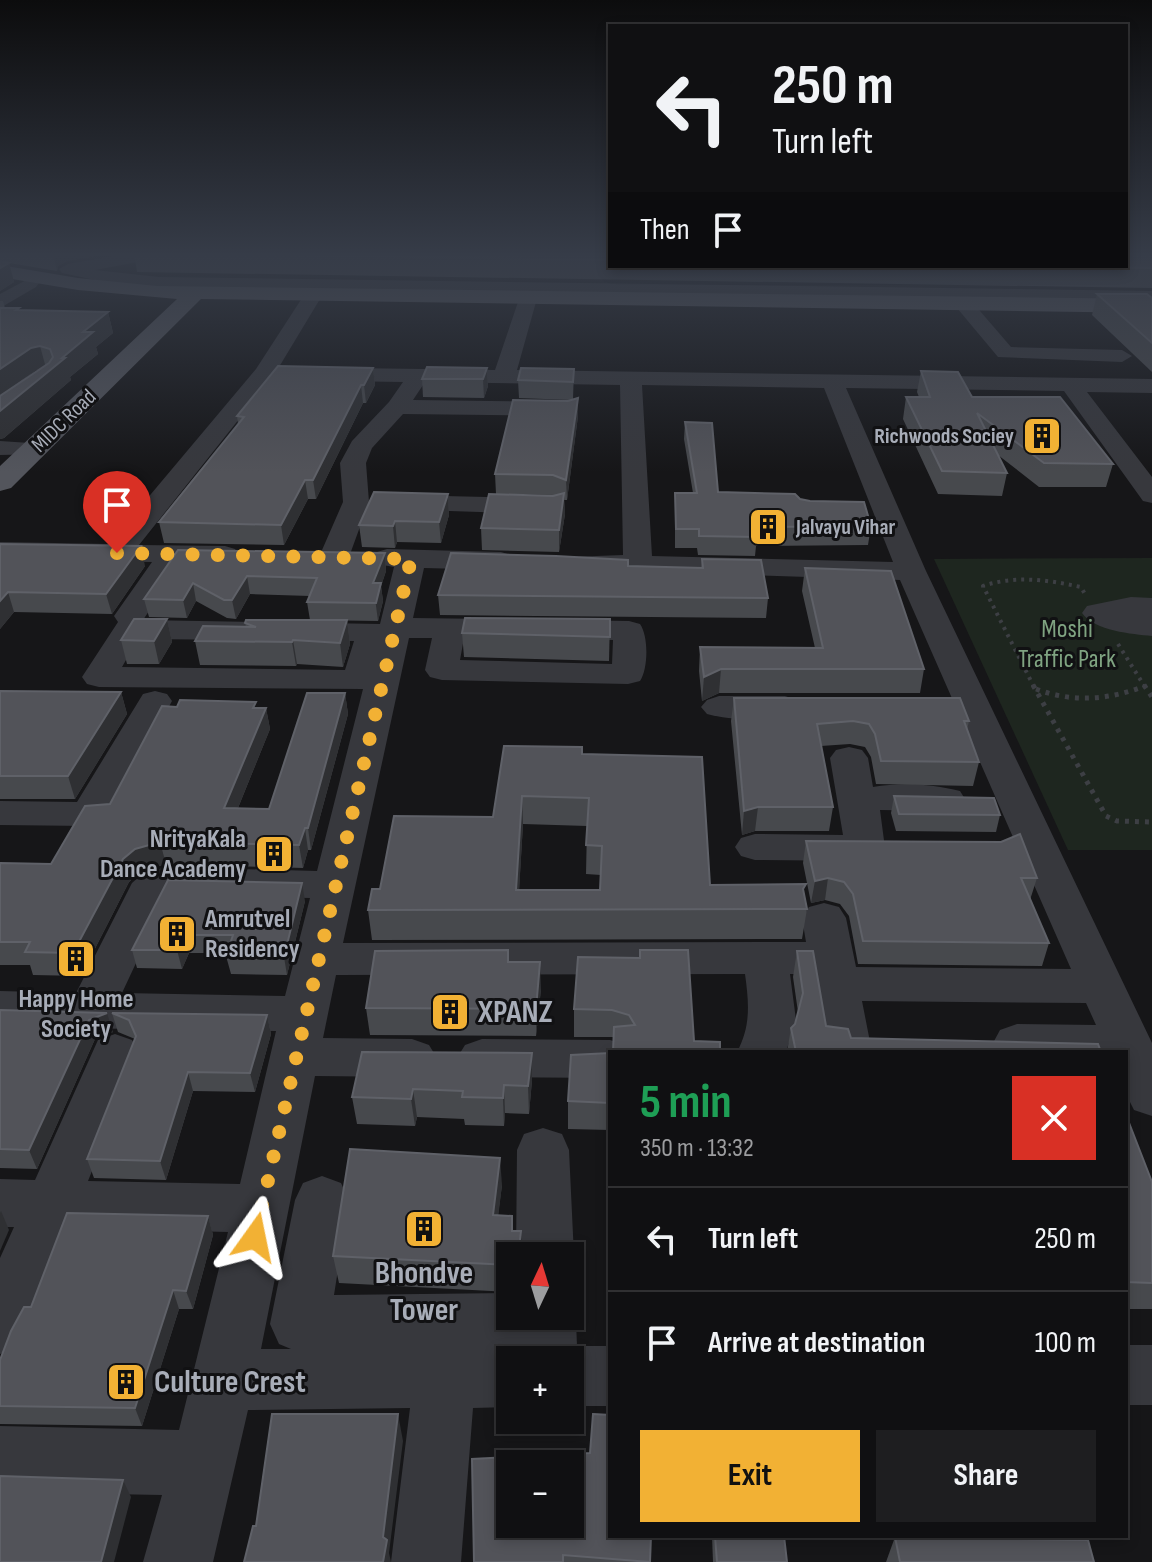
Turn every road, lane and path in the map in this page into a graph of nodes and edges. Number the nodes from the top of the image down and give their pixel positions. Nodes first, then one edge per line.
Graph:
1 (151, 326) edge
2 (294, 326) edge
3 (520, 326) edge
4 (982, 326) edge
5 (1122, 356) dead end
6 (264, 373) junction
7 (419, 375) junction
8 (631, 378) junction
9 (832, 381) junction
10 (503, 384) junction
11 (1071, 385) junction
12 (1149, 386) edge
13 (397, 407) junction
14 (568, 409) edge
15 (12, 452) edge
16 (0, 482) edge
17 (1152, 495) edge
18 (356, 502) junction
19 (476, 505) junction
20 (553, 506) edge
21 (468, 547) dead end
22 (0, 551) edge
23 (117, 553) junction
24 (172, 554) junction
25 (245, 556) edge
26 (304, 557) edge
27 (334, 557) junction
28 (411, 559) junction
29 (638, 564) junction
30 (911, 571) junction
31 (1149, 607) edge
32 (1098, 613) junction
33 (130, 616) dead end
34 (450, 628) junction
35 (258, 631) junction
36 (386, 637) junction
37 (237, 678) junction
38 (1145, 686) junction
39 (1035, 689) junction
40 (1152, 697) edge
41 (78, 700) edge
42 (155, 701) junction
43 (377, 702) junction
44 (719, 707) dead end
45 (810, 707) edge
46 (931, 707) edge
47 (973, 707) junction
48 (849, 758) dead end
49 (1015, 801) junction
50 (858, 807) junction
51 (0, 813) edge
52 (1152, 822) edge
53 (755, 847) dead end
54 (865, 848) junction
55 (908, 848) edge
56 (335, 885) junction
57 (831, 953) junction
58 (765, 958) junction
59 (317, 959) junction
60 (1101, 986) junction
61 (0, 1009) edge
62 (103, 1032) junction
63 (300, 1036) junction
64 (894, 1042) edge
65 (974, 1043) edge
66 (1128, 1044) junction
67 (847, 1047) edge
68 (767, 1048) edge
69 (608, 1059) edge
70 (1152, 1096) edge
71 (543, 1150) dead end
72 (322, 1200) dead end
73 (25, 1204) edge
74 (262, 1209) junction
75 (545, 1242) edge
76 (0, 1326) edge
77 (547, 1332) edge
78 (1128, 1375) edge
79 (1152, 1375) edge
80 (584, 1376) edge
81 (608, 1376) edge
82 (496, 1377) edge
83 (444, 1379) junction
84 (224, 1380) junction
85 (0, 1459) edge
86 (203, 1463) junction
87 (178, 1562) edge
88 (426, 1562) edge

1 - 15 main road, MIDC Road
2 - 6 street
3 - 10 street
4 - 5 street
6 - 7 street
6 - 23 street
7 - 10 street
7 - 13 street
8 - 9 street
8 - 10 street
8 - 29 street
9 - 11 street
9 - 30 street
10 - 12 street
10 - 13 street
10 - 14 street
11 - 12 street
11 - 17 street
13 - 18 street
15 - 16 main road, MIDC Road
18 - 19 street
18 - 27 street
19 - 20 street
19 - 21 street
22 - 23 street
23 - 24 street
24 - 25 street
24 - 33 street
26 - 27 street
27 - 28 street
28 - 29 street
28 - 36 street
29 - 30 street
30 - 47 street
31 - 32 street
32 - 38 path
32 - 39 path
34 - 34 street
34 - 36 street
35 - 36 street
35 - 37 street
35 - 37 street
36 - 37 street
36 - 43 street
38 - 39 path
38 - 40 path
39 - 52 path
41 - 42 street
42 - 43 street
42 - 51 street
43 - 56 street
44 - 45 street
46 - 47 street
47 - 49 street
48 - 50 street
49 - 50 street
49 - 60 street
50 - 54 street
53 - 54 street
54 - 55 street
56 - 59 street
56 - 62 street
57 - 58 street
57 - 60 street
57 - 67 street
58 - 59 street
58 - 68 street
59 - 63 street
60 - 66 street
61 - 62 street
62 - 63 street
62 - 73 street
63 - 69 street
63 - 74 street
64 - 67 street
65 - 66 street
66 - 70 street
71 - 75 street
72 - 77 street
73 - 74 street
73 - 76 street
74 - 84 street
78 - 79 street
80 - 81 street
82 - 83 street
83 - 84 street
83 - 88 street
84 - 86 street
85 - 86 street
86 - 87 street

